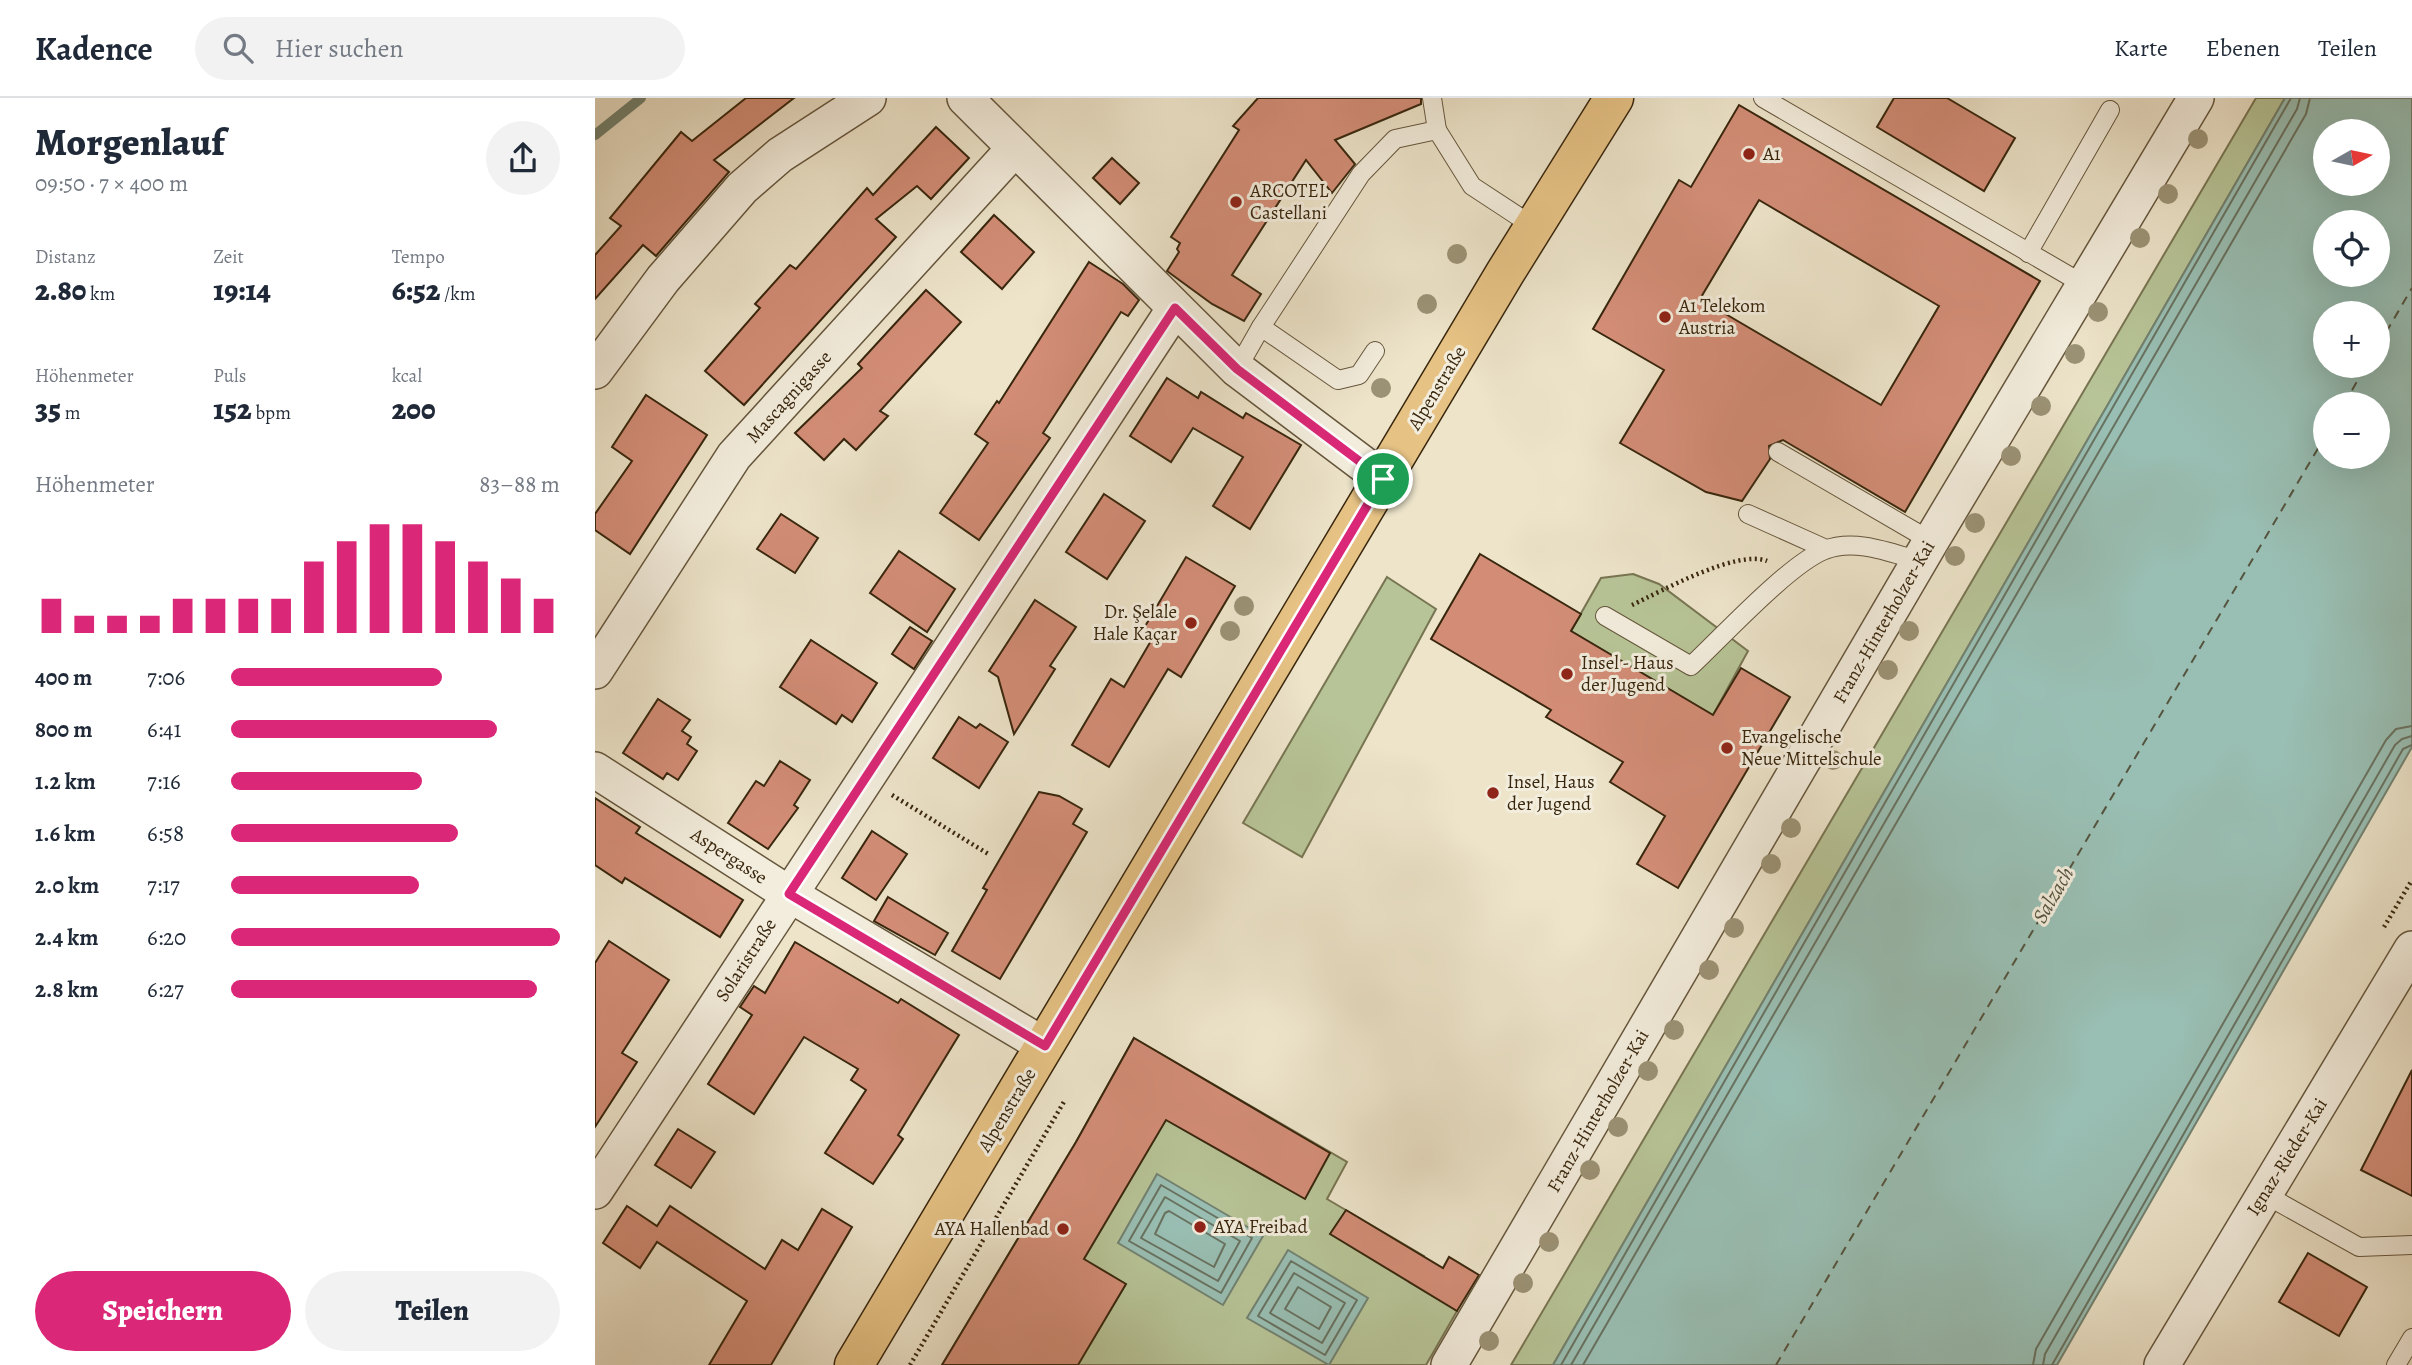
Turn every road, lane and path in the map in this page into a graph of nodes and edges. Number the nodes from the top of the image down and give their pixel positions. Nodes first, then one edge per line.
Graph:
1 (868, 98) edge
2 (965, 98) edge
3 (1432, 98) edge
4 (1614, 98) edge
5 (1763, 98) edge
6 (2196, 98) edge
7 (2111, 110) dead end
8 (1437, 130) junction
9 (1015, 148) junction
10 (1533, 226) junction
11 (2028, 253) junction
12 (2083, 284) junction
13 (1175, 308) junction
14 (1261, 327) junction
15 (1375, 351) dead end
16 (1237, 369) junction
17 (595, 371) edge
18 (1778, 453) dead end
19 (1383, 479) junction
20 (1748, 514) dead end
21 (1826, 549) junction
22 (1926, 551) junction
23 (1793, 571) junction
24 (1605, 616) joint
25 (595, 671) edge
26 (595, 770) edge
27 (866, 779) junction
28 (990, 855) dead end
29 (789, 894) junction
30 (2412, 949) edge
31 (1045, 1046) junction
32 (1065, 1100) dead end
33 (595, 1191) edge
34 (2264, 1194) junction
35 (2412, 1245) edge
36 (2412, 1338) edge
37 (854, 1365) edge
38 (910, 1365) edge
39 (1449, 1365) edge
40 (2162, 1365) edge
41 (2396, 1365) edge

1 - 17 street
2 - 9 street
3 - 8 lane
4 - 10 main road, Alpenstraße
5 - 11 lane
6 - 12 street, Franz-Hinterholzer-Kai
7 - 11 lane
8 - 10 lane
8 - 14 lane
9 - 13 street
9 - 25 street, Mascagnigasse
10 - 19 main road, Alpenstraße
11 - 12 lane
12 - 22 street, Franz-Hinterholzer-Kai
13 - 16 street
13 - 27 street, Solaristraße
14 - 15 lane
14 - 16 lane
16 - 19 street
18 - 22 lane
19 - 31 main road, Alpenstraße
20 - 21 lane
21 - 22 lane
21 - 23 lane
22 - 39 street, Franz-Hinterholzer-Kai
23 - 24 path
23 - 24 lane
26 - 29 street, Aspergasse
27 - 28 path
27 - 29 street, Solaristraße
29 - 31 street, Aspergasse
29 - 33 street, Solaristraße
30 - 34 street, Ignaz-Rieder-Kai
31 - 37 main road, Alpenstraße
32 - 38 path
34 - 35 lane
34 - 40 street, Ignaz-Rieder-Kai
36 - 41 lane

